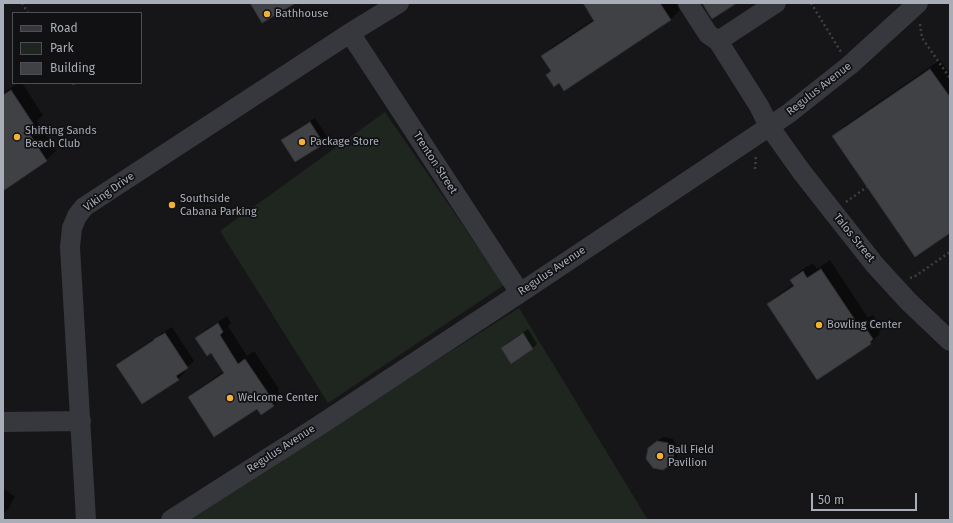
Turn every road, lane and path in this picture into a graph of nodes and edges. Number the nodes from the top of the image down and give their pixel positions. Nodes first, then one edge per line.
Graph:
1 (22, 3) edge
2 (399, 3) edge
3 (688, 3) edge
4 (776, 3) edge
5 (811, 3) edge
6 (919, 11) edge
7 (27, 12) edge
8 (350, 33) junction
9 (718, 41) junction
10 (842, 52) dead end
11 (950, 78) edge
12 (770, 126) junction
13 (868, 187) dead end
14 (842, 206) dead end
15 (950, 252) edge
16 (905, 279) dead end
17 (520, 293) junction
18 (950, 341) edge
19 (3, 422) edge
20 (81, 422) junction
21 (86, 520) edge
22 (171, 520) edge

1 - 7 path
2 - 8 street, Viking Drive
3 - 9 street, Talos Street
4 - 9 street
5 - 10 path
6 - 11 path
6 - 12 street, Regulus Avenue
8 - 17 street, Trenton Street
8 - 20 street, Viking Drive
9 - 12 street, Talos Street
12 - 17 street, Regulus Avenue
12 - 18 street, Talos Street
13 - 14 path
15 - 16 path
17 - 22 street, Regulus Avenue
19 - 20 street
20 - 21 street, Viking Drive

